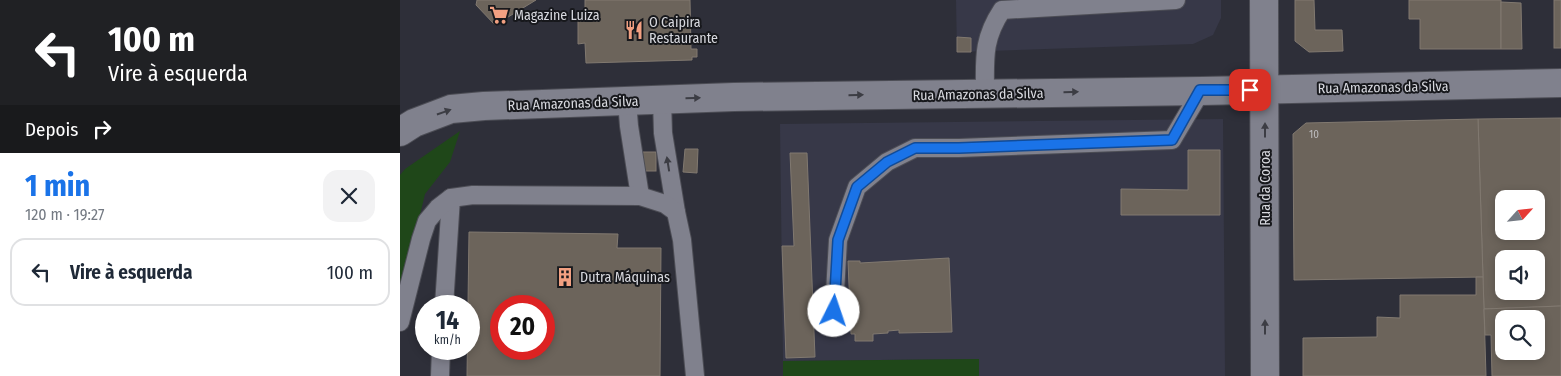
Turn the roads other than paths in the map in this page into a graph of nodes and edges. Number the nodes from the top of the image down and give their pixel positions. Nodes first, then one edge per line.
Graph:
1 (1176, 0) edge
2 (1264, 0) edge
3 (1561, 83) edge
4 (1265, 89) junction
5 (1200, 90) junction
6 (985, 94) junction
7 (662, 100) junction
8 (628, 101) junction
9 (400, 132) edge
10 (640, 196) junction
11 (451, 198) junction
12 (676, 212) junction
13 (445, 295) edge
14 (400, 322) edge
15 (833, 328) dead end
16 (441, 360) edge
17 (440, 376) edge
18 (695, 376) edge
19 (1265, 376) edge

1 - 6 lane
2 - 4 street, Rua da Coroa
3 - 4 street, Rua Amazonas da Silva
4 - 5 street, Rua Amazonas da Silva
19 -> 4 street, Rua da Coroa
6 -> 5 street, Rua Amazonas da Silva
5 - 15 lane
7 -> 6 street, Rua Amazonas da Silva
7 - 8 street, Rua Amazonas da Silva
12 -> 7 lane
9 -> 8 street, Rua Amazonas da Silva
8 - 10 lane
10 - 11 lane
10 - 12 lane
11 - 13 lane
11 - 14 lane
12 - 18 lane
16 - 17 lane

